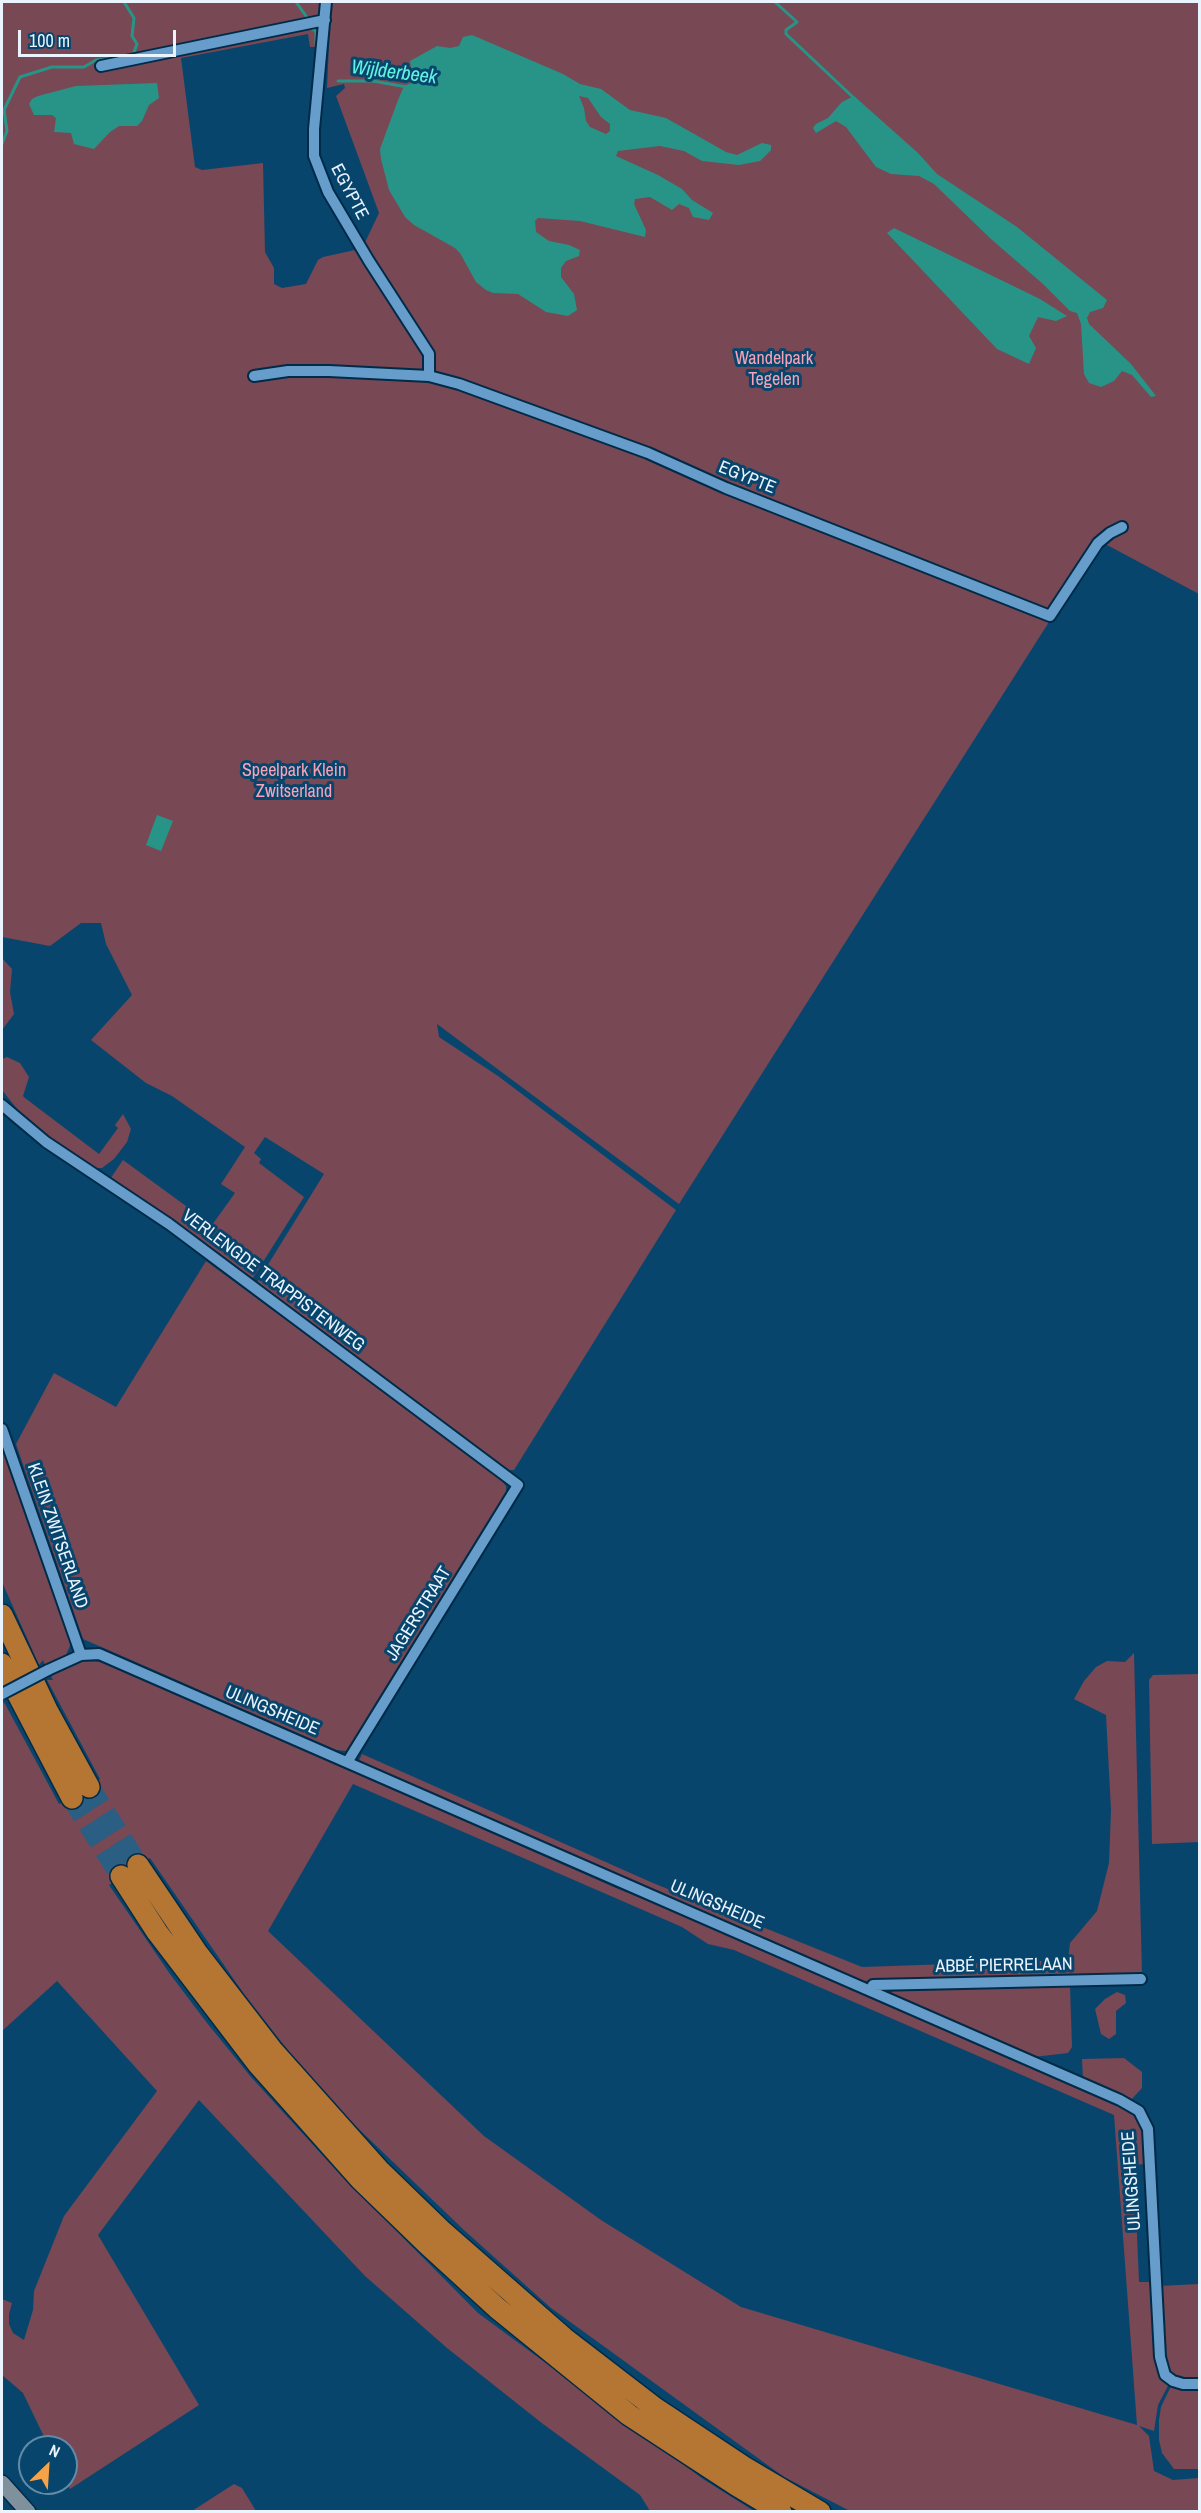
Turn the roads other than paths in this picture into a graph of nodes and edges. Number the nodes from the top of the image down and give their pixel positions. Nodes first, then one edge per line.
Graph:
1 (326, 2) edge
2 (324, 20) junction
3 (101, 66) dead end
4 (254, 376) dead end
5 (429, 376) junction
6 (1122, 528) dead end
7 (2, 1109) edge
8 (2, 1429) edge
9 (518, 1485) joint
10 (2, 1615) edge
11 (81, 1655) junction
12 (2, 1664) edge
13 (2, 1694) edge
14 (348, 1761) junction
15 (1141, 1979) dead end
16 (871, 1989) junction
17 (1200, 2384) edge
18 (2, 2482) edge
19 (24, 2507) edge
20 (781, 2511) edge
21 (820, 2511) edge

1 - 2 street, EGYPTE
2 - 3 street
2 - 5 street, EGYPTE
4 - 5 street, EGYPTE
5 - 6 street, EGYPTE
7 - 9 street, VERLENGDE TRAPPISTENWEG
8 - 11 street, KLEIN ZWITSERLAND
9 - 14 street, JAGERSTRAAT
10 - 12 highway
11 - 13 street, bridge
11 - 14 street, ULINGSHEIDE
14 - 16 street, ULINGSHEIDE
15 - 16 street, ABBÉ PIERRELAAN
16 - 17 street, ULINGSHEIDE
18 - 19 main road
20 - 21 highway

